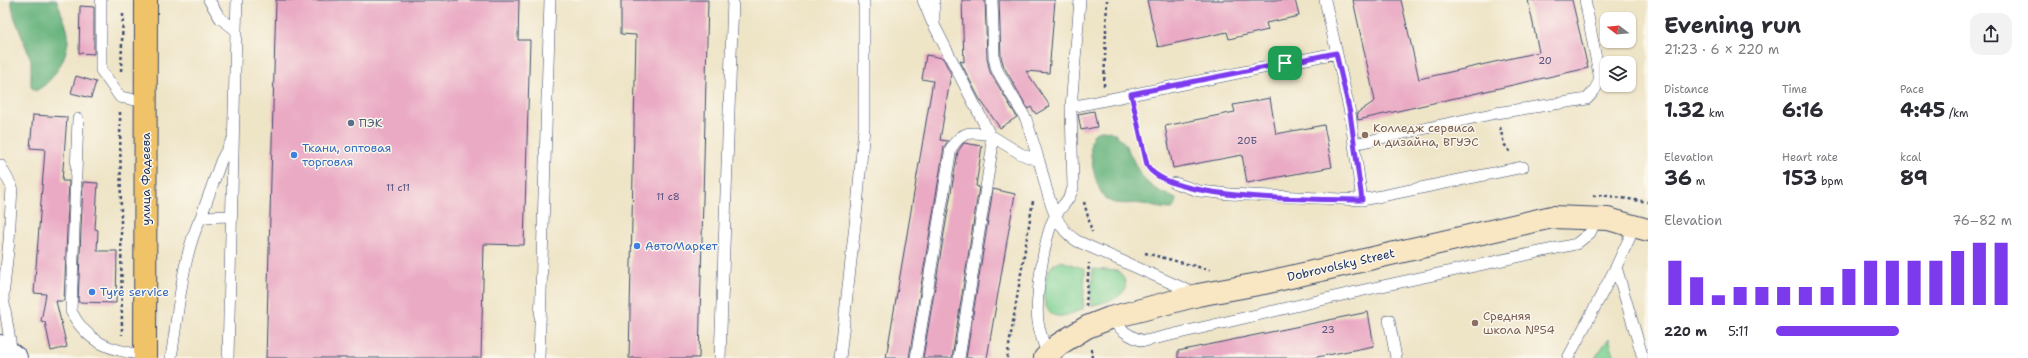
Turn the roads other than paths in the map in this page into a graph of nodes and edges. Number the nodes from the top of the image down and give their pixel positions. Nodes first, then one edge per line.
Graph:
1 (101, 0) edge
2 (146, 0) edge
3 (209, 0) edge
4 (237, 0) edge
5 (550, 0) edge
6 (733, 0) edge
7 (864, 0) edge
8 (923, 0) edge
9 (934, 0) edge
10 (992, 0) edge
11 (1080, 0) edge
12 (1325, 0) edge
13 (1585, 0) edge
14 (934, 24) junction
15 (236, 30) junction
16 (1336, 53) junction
17 (146, 102) junction
18 (1071, 107) junction
19 (78, 119) dead end
20 (990, 135) junction
21 (233, 140) junction
22 (1354, 144) junction
23 (1039, 161) junction
24 (0, 165) edge
25 (1523, 168) dead end
26 (1175, 183) road end
27 (1362, 200) junction
28 (231, 216) junction
29 (1056, 216) junction
30 (201, 217) junction
31 (1597, 218) junction
32 (1641, 228) edge
33 (1616, 267) junction
34 (1198, 295) junction
35 (1110, 318) junction
36 (1389, 320) dead end
37 (9, 353) edge
38 (145, 356) edge
39 (1046, 357) edge
40 (171, 358) edge
41 (228, 358) edge
42 (539, 358) edge
43 (720, 358) edge
44 (840, 358) edge
45 (916, 358) edge
46 (959, 358) edge
47 (1396, 358) edge
48 (1568, 358) edge
49 (1643, 358) edge

1 - 17 lane
2 - 17 main road, улица Фадеева
3 - 15 lane
4 - 15 lane
5 - 42 lane
6 - 43 lane
7 - 44 lane
8 - 14 lane
9 - 14 lane
10 - 23 lane
11 - 18 lane
12 - 16 lane
13 - 22 lane
14 - 20 lane
15 - 21 lane
16 - 18 lane
16 - 22 lane
17 - 38 main road, улица Фадеева
18 - 29 lane
19 - 38 lane
20 - 23 lane
20 - 45 lane
20 - 46 lane
21 - 28 lane
21 - 30 lane
22 - 27 lane
23 - 29 lane
24 - 37 lane
25 - 27 lane
26 - 27 lane
28 - 30 lane
28 - 41 lane
29 - 34 lane
29 - 39 lane
30 - 40 lane
31 - 32 main road, Dobrovolsky Street
31 - 34 main road, Dobrovolsky Street
31 - 35 lane
32 - 33 lane
33 - 48 lane
33 - 49 lane
34 - 35 main road, Dobrovolsky Street
35 - 39 main road, Dobrovolsky Street
36 - 47 lane

